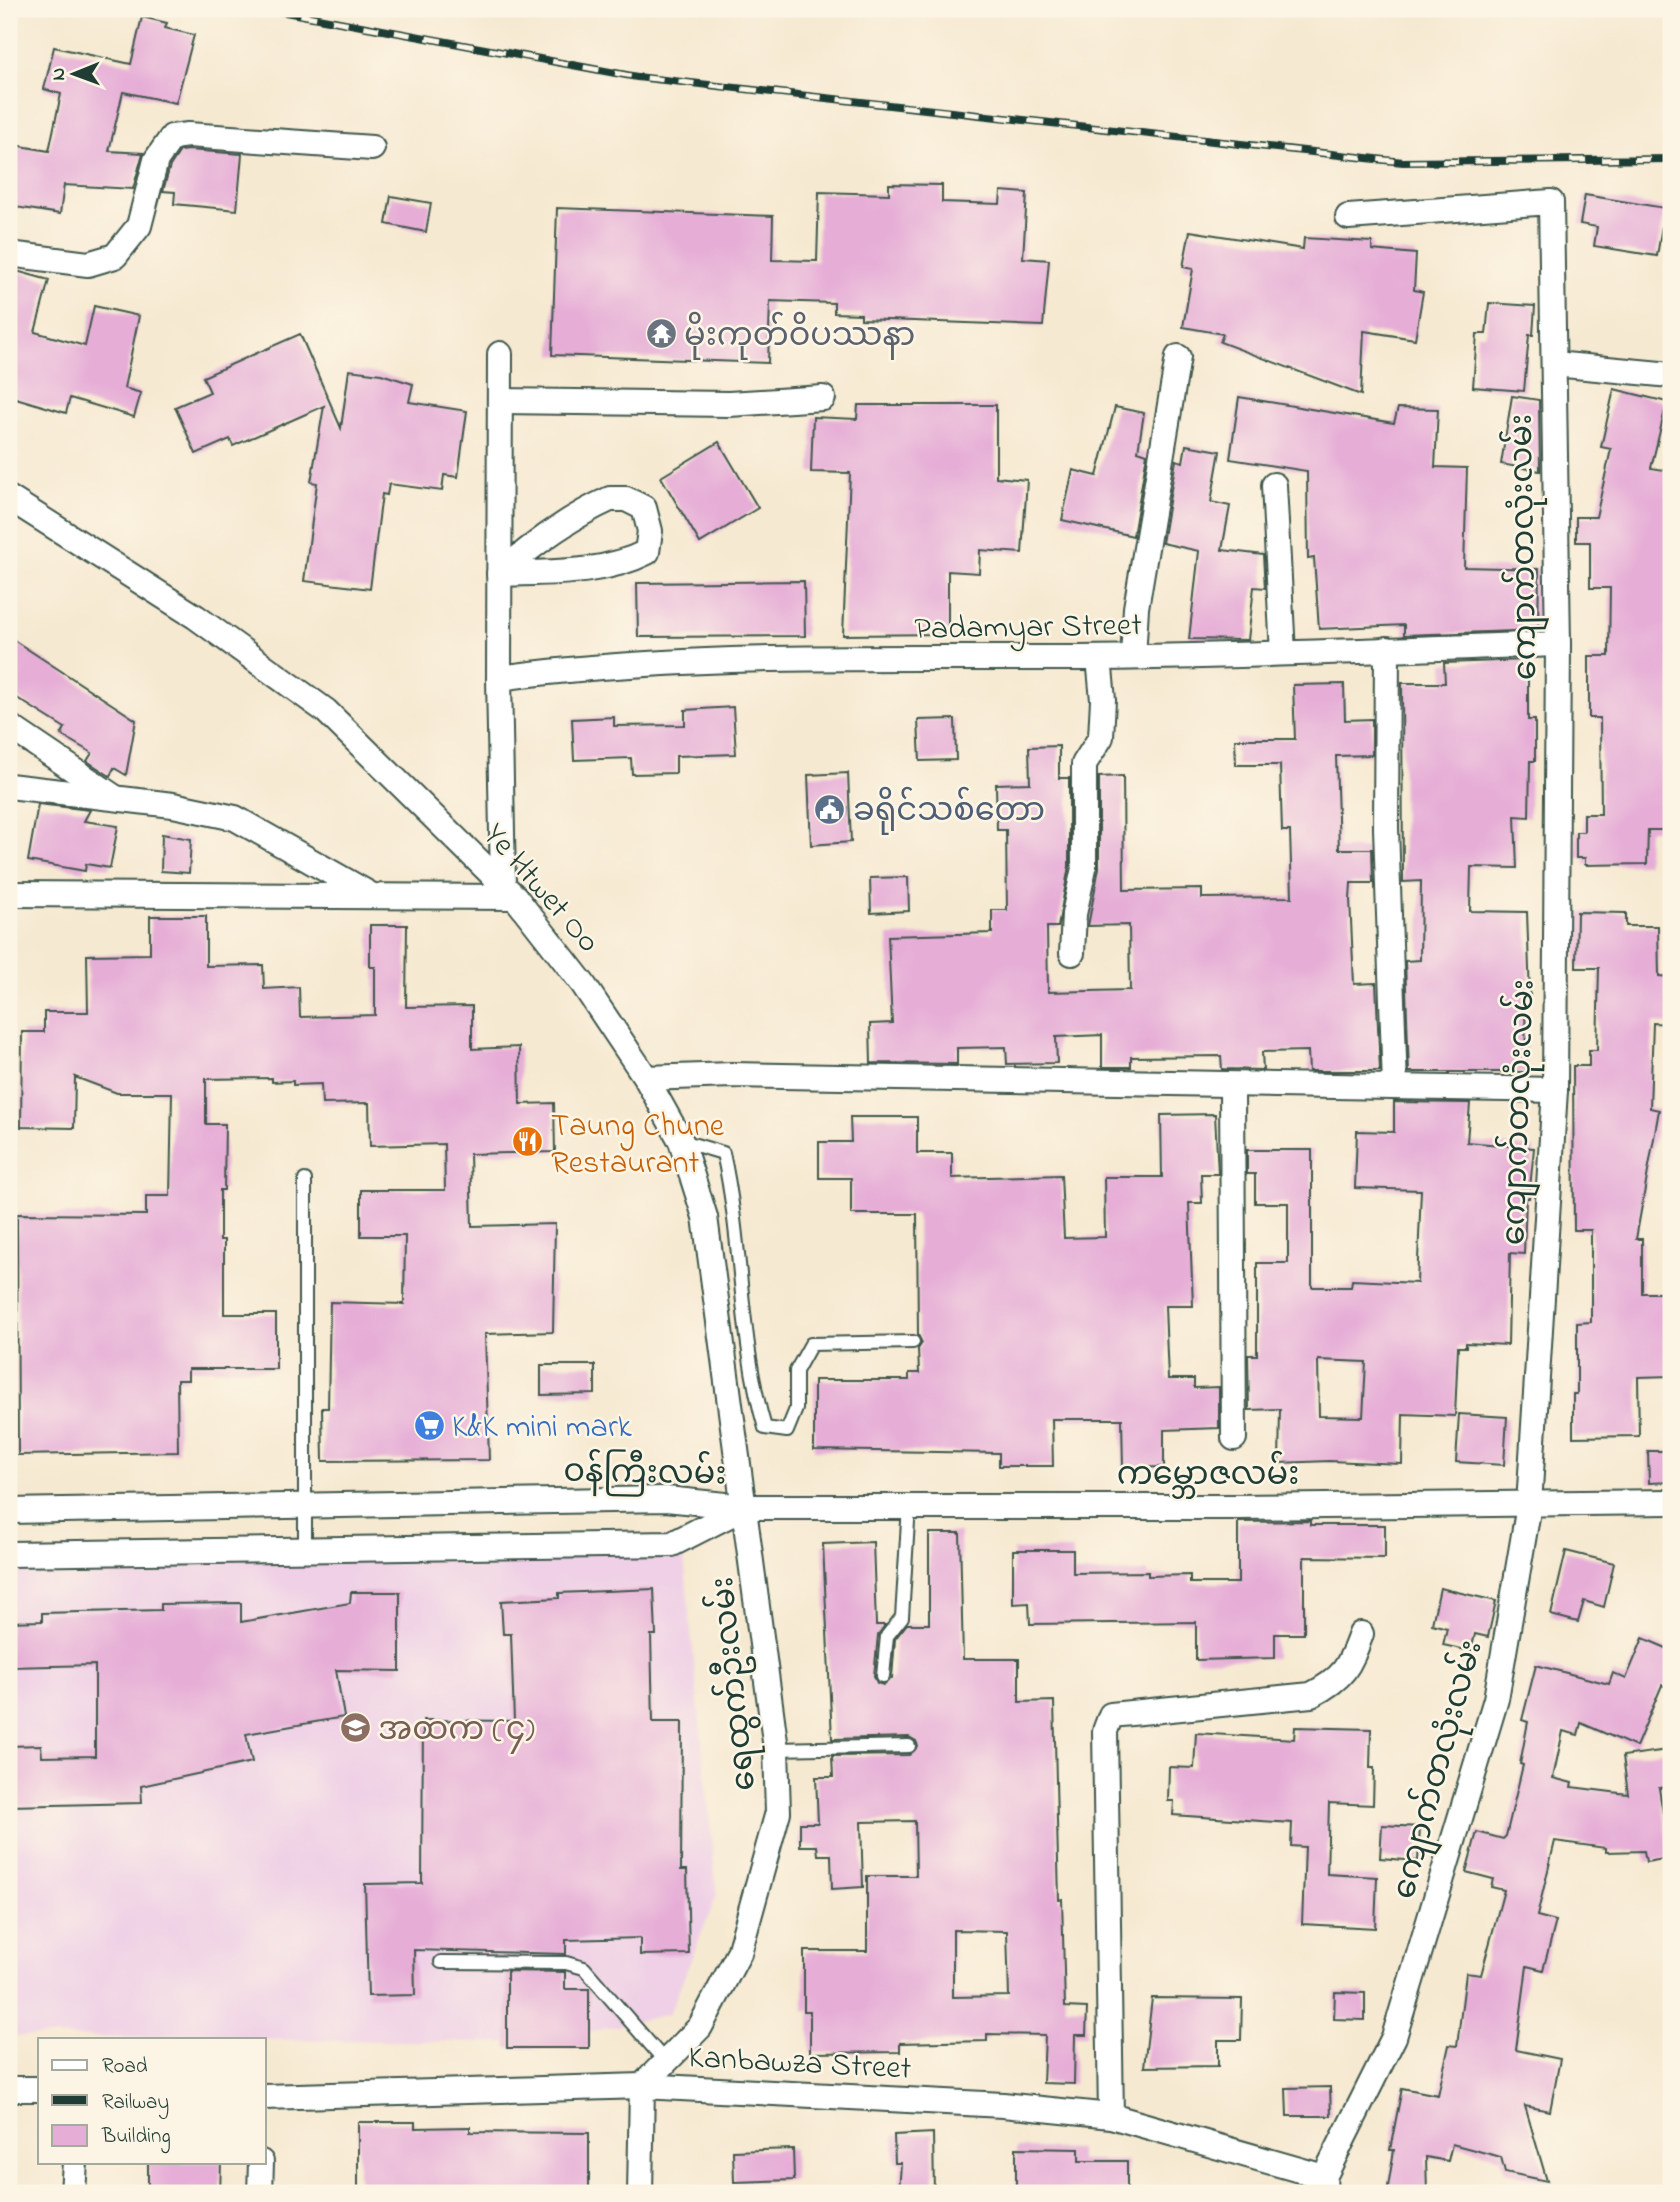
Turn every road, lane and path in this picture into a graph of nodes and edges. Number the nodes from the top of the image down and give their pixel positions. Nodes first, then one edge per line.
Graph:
1 (372, 148) dead end
2 (1348, 217) dead end
3 (9, 254) edge
4 (499, 354) dead end
5 (1178, 357) dead end
6 (1554, 364) junction
7 (1671, 375) edge
8 (822, 398) dead end
9 (500, 401) junction
10 (1274, 485) dead end
11 (11, 498) edge
12 (499, 575) junction
13 (1558, 644) junction
14 (1387, 649) junction
15 (1283, 653) junction
16 (1133, 657) junction
17 (1099, 658) junction
18 (499, 678) junction
19 (9, 726) edge
20 (9, 786) edge
21 (118, 800) junction
22 (509, 891) junction
23 (9, 894) edge
24 (373, 896) junction
25 (1072, 953) dead end
26 (646, 1078) junction
27 (1232, 1086) junction
28 (1395, 1087) junction
29 (1555, 1090) junction
30 (681, 1140) junction
31 (305, 1180) dead end
32 (913, 1342) dead end
33 (1234, 1438) dead end
34 (1671, 1502) edge
35 (1529, 1505) junction
36 (909, 1506) junction
37 (305, 1507) junction
38 (745, 1507) junction
39 (9, 1511) edge
40 (305, 1549) junction
41 (9, 1554) edge
42 (1361, 1634) dead end
43 (883, 1676) dead end
44 (909, 1746) dead end
45 (776, 1749) junction
46 (441, 1962) dead end
47 (664, 2060) junction
48 (642, 2086) junction
49 (9, 2089) edge
50 (38, 2089) edge
51 (266, 2097) edge
52 (1111, 2116) junction
53 (75, 2164) edge
54 (261, 2164) edge
55 (1324, 2185) edge
56 (73, 2193) edge
57 (260, 2193) edge
58 (640, 2193) edge

1 - 3 street
2 - 6 street, ကျောက်တလုံးလမ်း
4 - 9 street
5 - 16 street
6 - 7 street
6 - 13 street, ကျောက်တလုံးလမ်း
8 - 9 street
9 - 12 street
10 - 15 street
11 - 22 street, Ye Htwet Oo
12 - 12 street
12 - 18 street
13 - 14 street, Padamyar Street
13 - 29 street, ကျောက်တလုံးလမ်း
14 - 15 street, Padamyar Street
14 - 28 street
15 - 16 street, Padamyar Street
16 - 17 street, Padamyar Street
17 - 18 street, Padamyar Street
17 - 25 street
18 - 22 street
19 - 21 street
20 - 21 street
21 - 24 street
22 - 24 street
22 - 26 street, Ye Htwet Oo
23 - 24 street
26 - 27 street
26 - 30 street, Ye Htwet Oo
27 - 28 street
27 - 33 street
28 - 29 street
29 - 35 street, ကျောက်တလုံးလမ်း
30 - 32 lane
30 - 38 street, Ye Htwet Oo
31 - 37 lane
34 - 35 street, ကမ္ဘောဇလမ်း
35 - 36 street, ကမ္ဘောဇလမ်း
35 - 55 street, ကျောက်တလုံးလမ်း
36 - 38 street, ကမ္ဘောဇလမ်း
36 - 43 lane
37 - 38 street, ဝန်ကြီးလမ်း
37 - 39 street, ဝန်ကြီးလမ်း
37 - 40 lane
38 - 40 street, ဝန်ကြီးလမ်း
38 - 45 street, ရေထွက်ဦးလမ်း
40 - 41 street, ဝန်ကြီးလမ်း
42 - 52 street
44 - 45 lane
45 - 47 street, ရေထွက်ဦးလမ်း
46 - 47 lane
47 - 48 street, ရေထွက်ဦးလမ်း
48 - 51 street, Kanbawza Street
48 - 52 street, Kanbawza Street
48 - 58 street
49 - 50 street
52 - 55 street, Kanbawza Street
53 - 56 street
54 - 57 street

